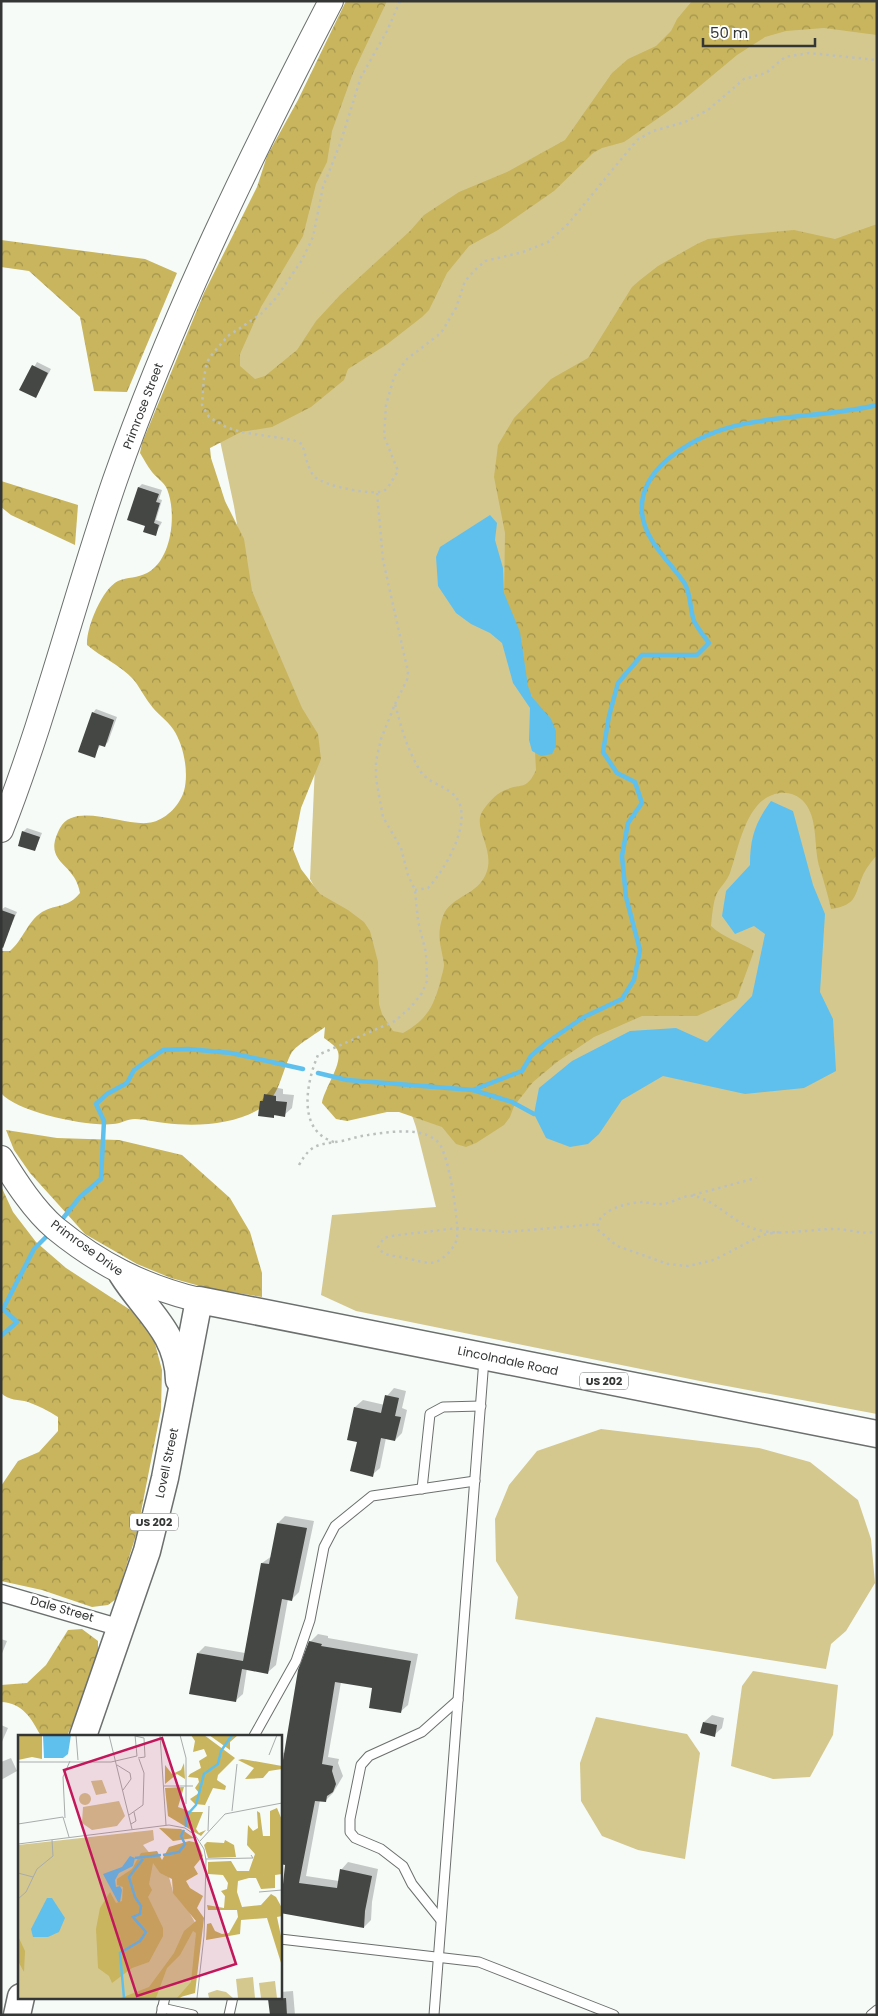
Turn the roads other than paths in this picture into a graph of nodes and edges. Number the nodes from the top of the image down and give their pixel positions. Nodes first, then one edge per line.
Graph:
1 (332, 1) edge
2 (1, 830) edge
3 (1, 1158) edge
4 (122, 1274) junction
5 (199, 1300) junction
6 (484, 1356) junction
7 (179, 1404) junction
8 (481, 1406) junction
9 (877, 1434) edge
10 (475, 1481) junction
11 (422, 1489) junction
12 (1, 1593) edge
13 (121, 1628) junction
14 (458, 1700) junction
15 (83, 1735) edge
16 (255, 1735) edge
17 (440, 1918) junction
18 (281, 1939) edge
19 (438, 1957) junction
20 (21, 1998) edge
21 (165, 1998) edge
22 (233, 1998) edge
23 (877, 2010) edge
24 (162, 2011) edge
25 (17, 2015) edge
26 (193, 2015) edge
27 (229, 2015) edge
28 (434, 2015) edge
29 (614, 2015) edge
30 (872, 2015) edge

1 - 2 main road, Primrose Street
3 - 4 main road, Primrose Drive
4 - 5 main road, Primrose Drive
4 - 7 main road
5 - 6 main road, Lincolndale Road / US 202
5 - 7 main road, Lovell Street / US 202
6 - 8 lane
6 - 9 main road, Lincolndale Road / US 202
7 - 13 main road, Lovell Street / US 202
8 - 10 lane
8 - 11 lane
10 - 11 lane
10 - 14 lane
11 - 16 lane
12 - 13 street, Dale Street
13 - 15 main road, Lovell Street / US 202
14 - 17 lane
14 - 17 lane
17 - 19 lane
18 - 19 lane
19 - 28 lane
19 - 29 lane
20 - 25 main road
21 - 24 lane
22 - 27 lane
23 - 30 lane
24 - 26 lane

